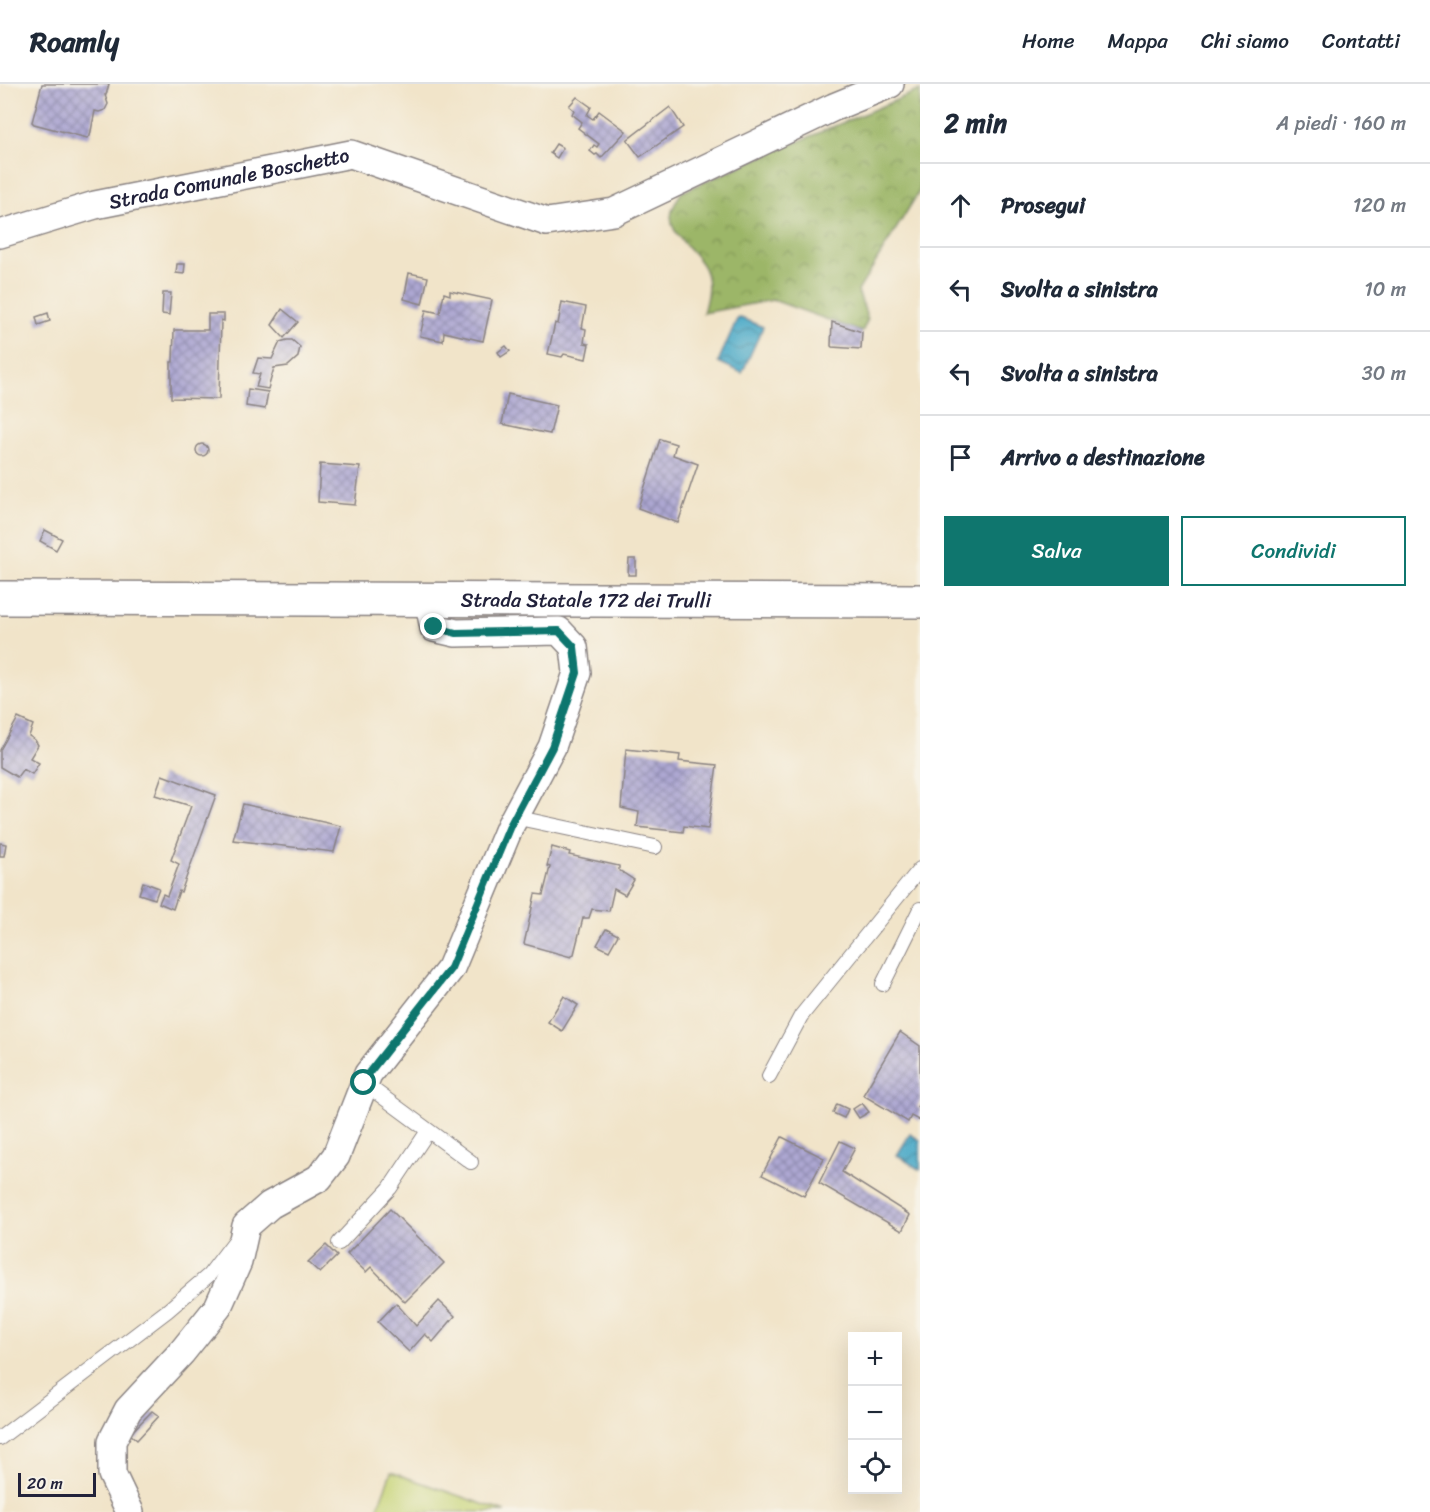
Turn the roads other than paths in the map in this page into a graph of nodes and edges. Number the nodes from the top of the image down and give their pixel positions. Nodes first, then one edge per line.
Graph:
1 (890, 84) edge
2 (0, 234) edge
3 (0, 598) edge
4 (429, 599) junction
5 (920, 602) edge
6 (514, 817) junction
7 (655, 847) dead end
8 (920, 869) edge
9 (920, 909) edge
10 (883, 984) dead end
11 (769, 1076) dead end
12 (364, 1083) junction
13 (429, 1131) junction
14 (471, 1162) dead end
15 (246, 1226) junction
16 (339, 1243) dead end
17 (0, 1438) edge
18 (130, 1512) edge

1 - 2 street, Strada Comunale Boschetto
3 - 4 main road, Strada Statale 172 dei Trulli
4 - 5 main road, Strada Statale 172 dei Trulli
4 - 6 street
6 - 7 lane
6 - 12 street
8 - 11 lane
9 - 10 lane
12 - 13 lane
12 - 15 street
13 - 14 lane
13 - 16 lane
15 - 17 lane
15 - 18 street

